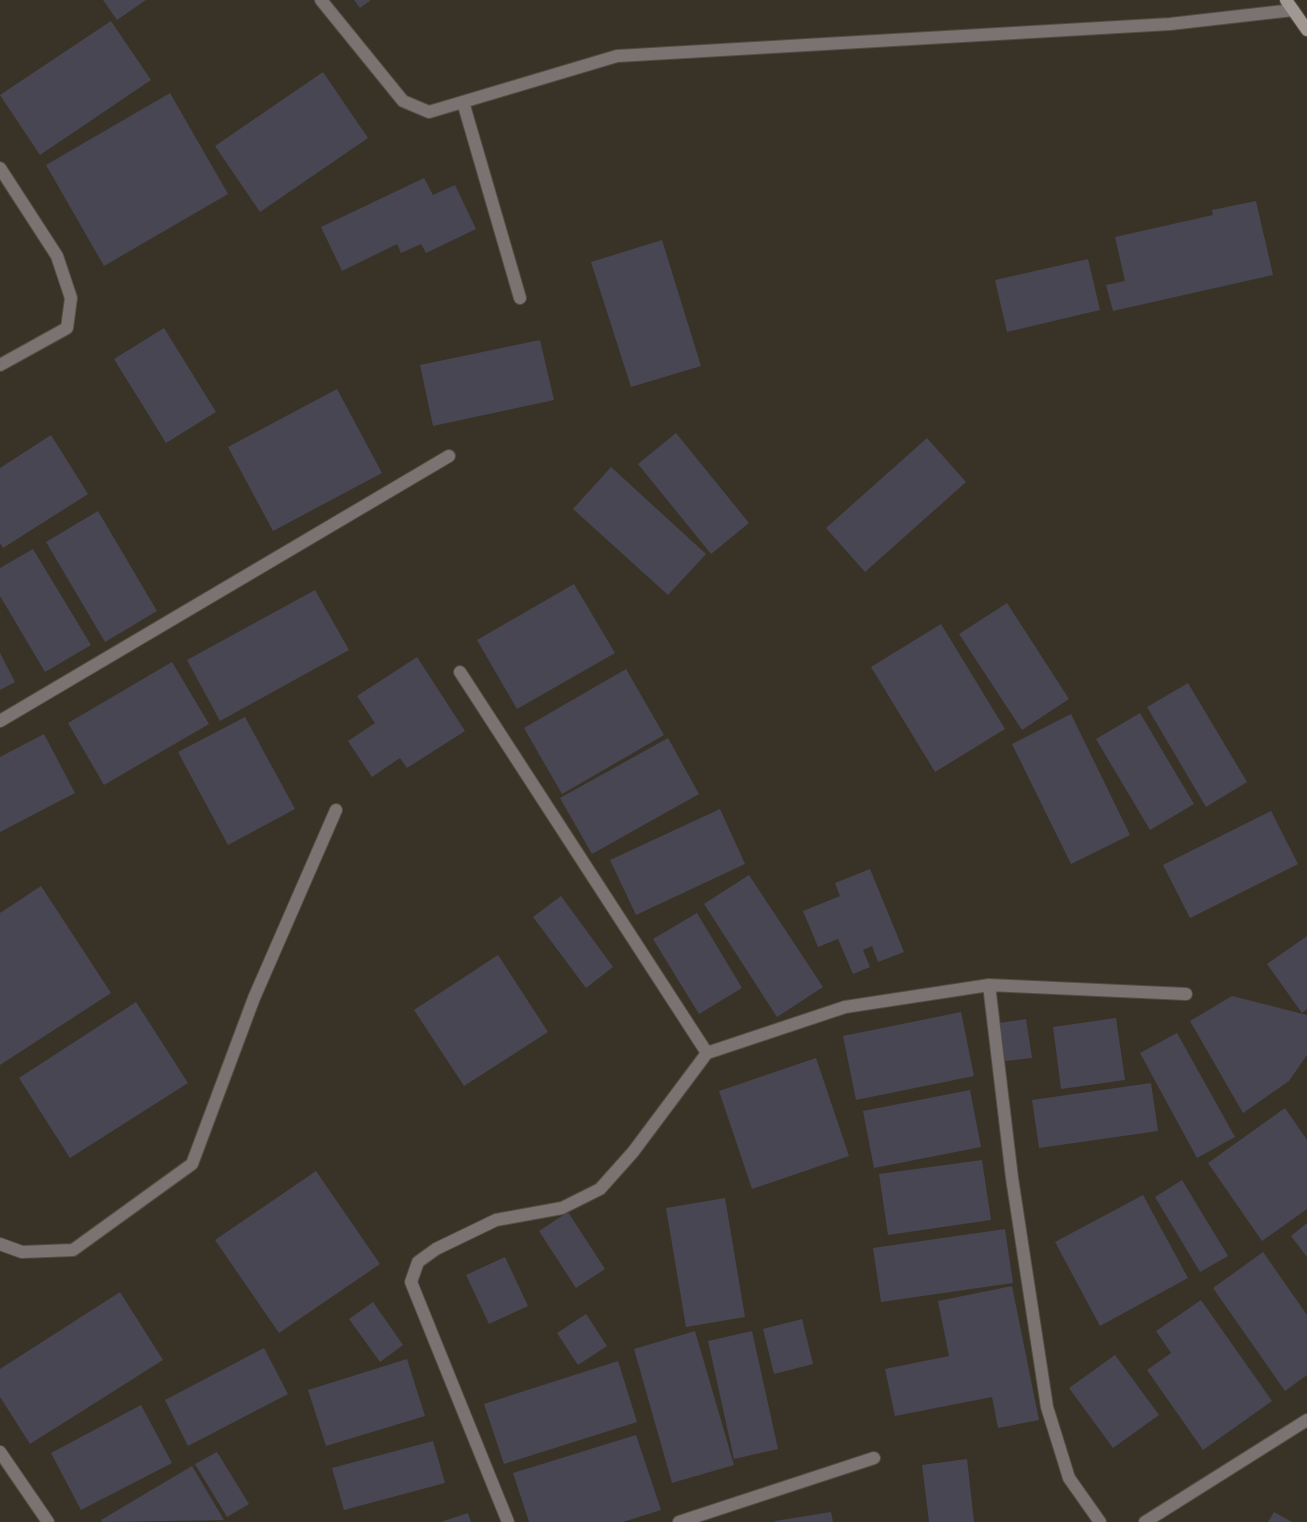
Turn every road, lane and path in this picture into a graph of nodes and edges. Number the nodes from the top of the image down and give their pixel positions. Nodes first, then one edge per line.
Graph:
1 (321, 0) edge
2 (1289, 5) edge
3 (1307, 30) edge
4 (464, 102) junction
5 (0, 168) edge
6 (520, 298) dead end
7 (0, 365) edge
8 (449, 456) dead end
9 (460, 672) dead end
10 (0, 721) edge
11 (336, 810) dead end
12 (989, 985) junction
13 (1186, 994) dead end
14 (707, 1053) junction
15 (0, 1244) edge
16 (1307, 1420) edge
17 (0, 1452) edge
18 (874, 1458) dead end
19 (48, 1522) edge
20 (508, 1522) edge
21 (679, 1522) edge
22 (1100, 1522) edge
23 (1145, 1522) edge

1 - 4 street
2 - 3 street
2 - 4 street
4 - 6 street
5 - 7 street
8 - 10 street
9 - 14 street
11 - 15 street
12 - 13 street
12 - 14 street
12 - 22 street
14 - 20 street
16 - 23 street
17 - 19 street
18 - 21 street

